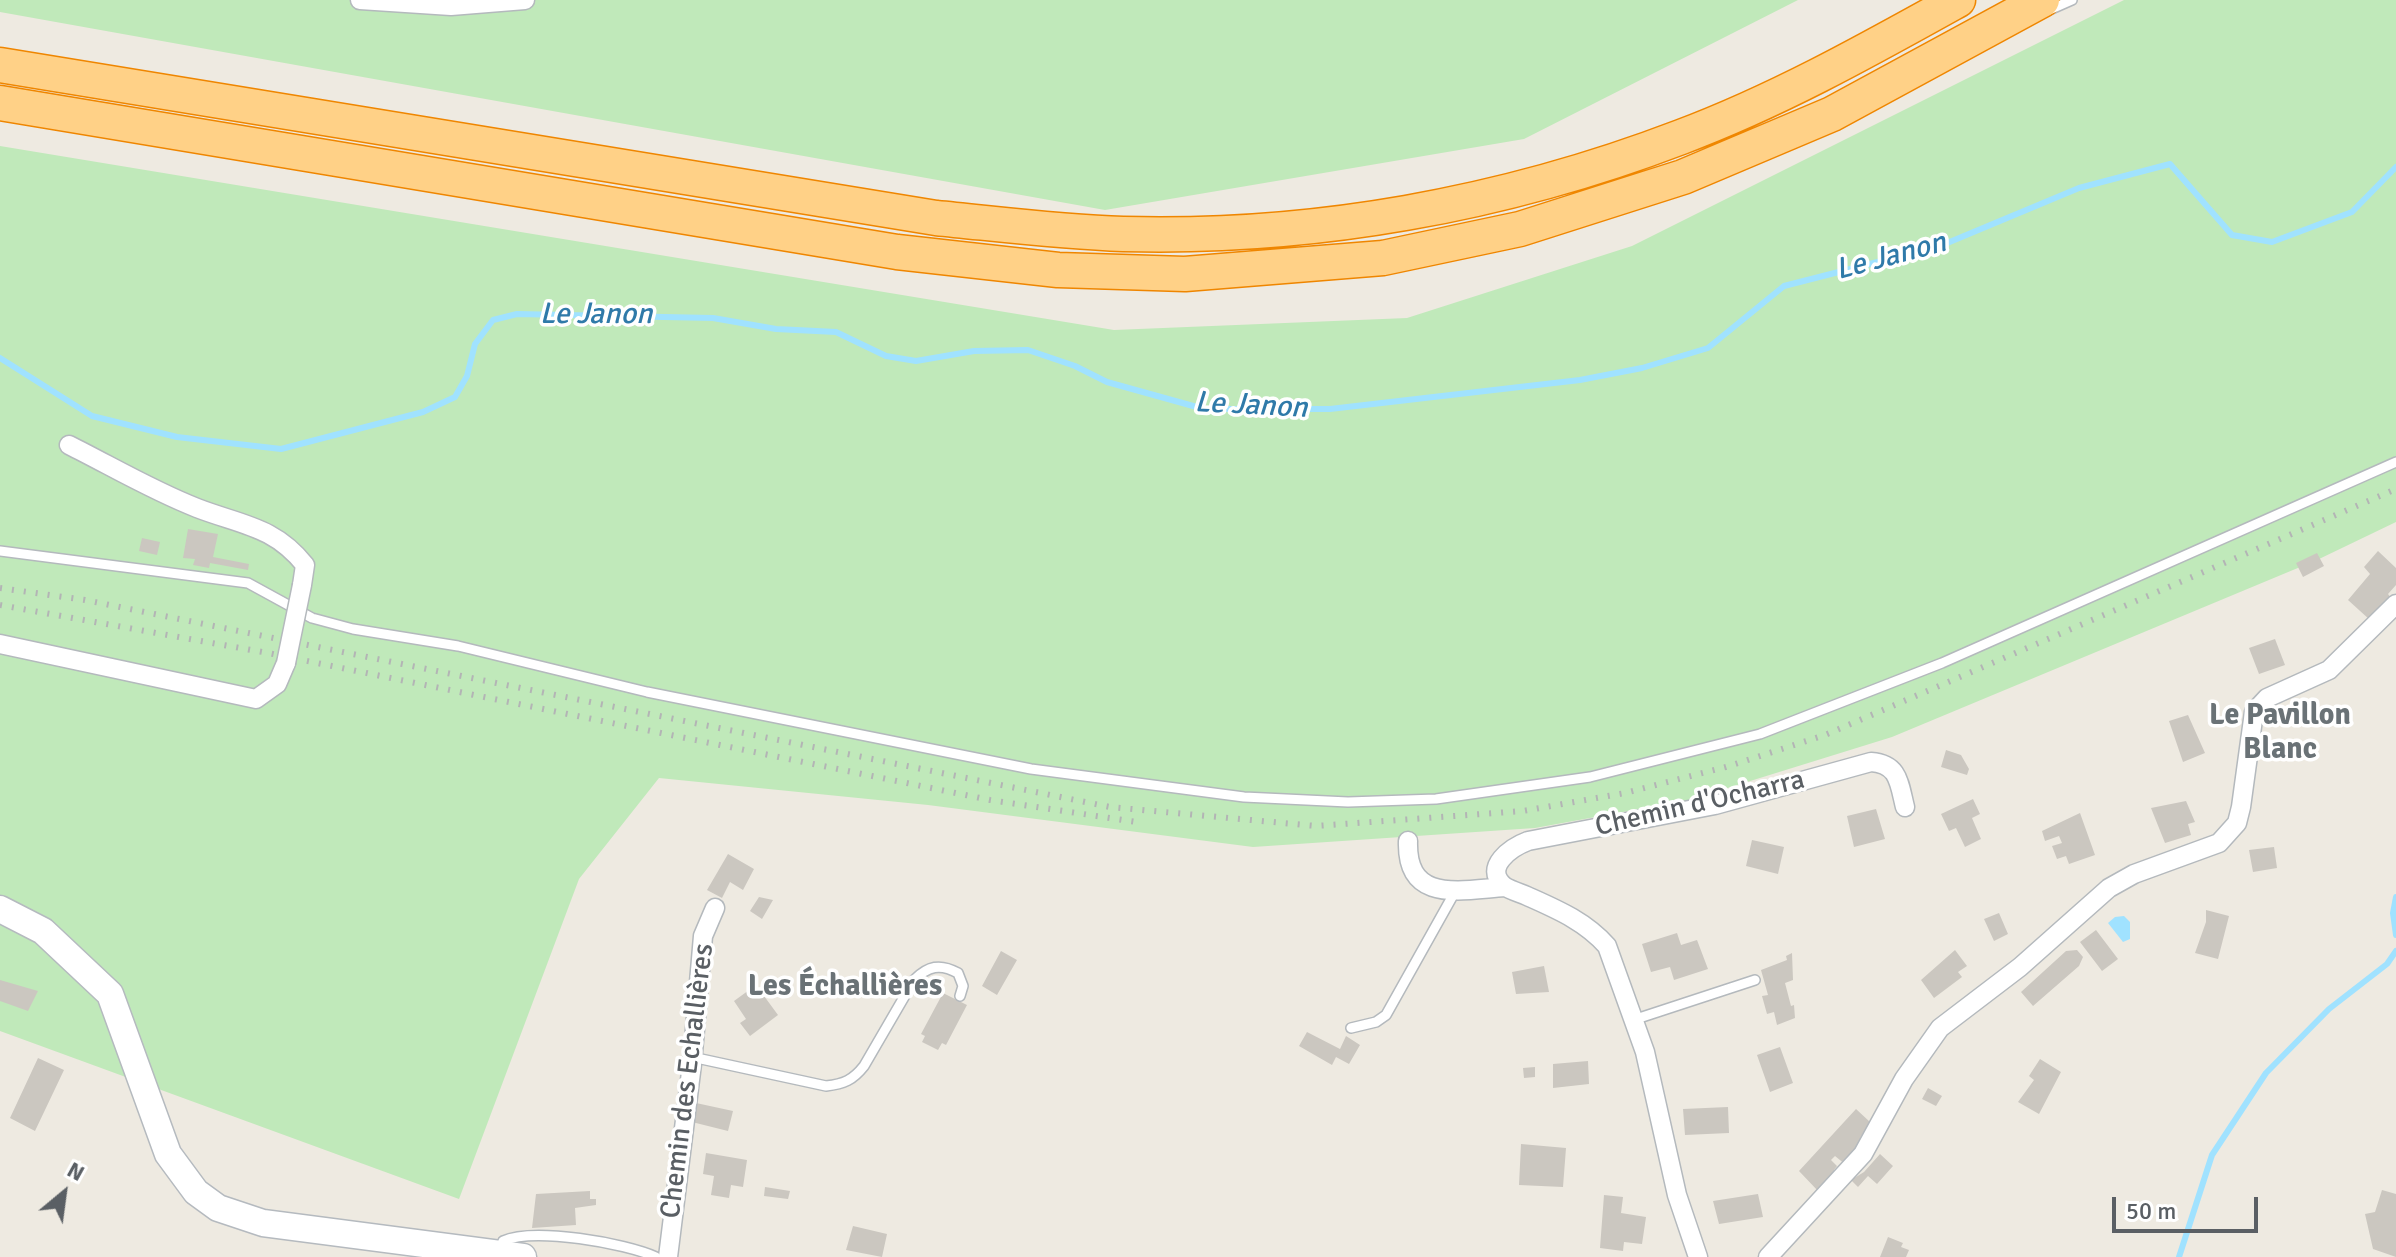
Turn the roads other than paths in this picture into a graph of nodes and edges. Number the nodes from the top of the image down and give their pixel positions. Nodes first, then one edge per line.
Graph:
1 (360, 0) edge
2 (1958, 0) edge
3 (2042, 0) edge
4 (2072, 0) edge
5 (513, 1) edge
6 (451, 3) edge
7 (8, 63) edge
8 (1899, 80) junction
9 (0, 103) edge
10 (69, 445) dead end
11 (2396, 462) edge
12 (0, 551) edge
13 (2396, 604) edge
14 (0, 644) edge
15 (1905, 807) dead end
16 (1408, 841) dead end
17 (1505, 887) junction
18 (1456, 890) junction
19 (715, 908) dead end
20 (0, 909) edge
21 (1755, 980) dead end
22 (960, 996) dead end
23 (1633, 1020) junction
24 (1351, 1028) dead end
25 (692, 1057) junction
26 (512, 1256) edge
27 (656, 1257) edge
28 (668, 1257) edge
29 (1698, 1257) edge
30 (1768, 1257) edge

1 - 6 street
2 - 7 highway
3 - 8 highway
4 - 8 lane
5 - 6 street
8 - 9 highway
10 - 14 street, bridge
11 - 12 lane
13 - 30 street
15 - 17 street, Chemin d'Ocharra
16 - 18 street
17 - 18 street
17 - 23 street
18 - 24 lane
19 - 25 street, Chemin des Echallières
20 - 26 main road
21 - 23 lane
22 - 25 lane
23 - 29 street
25 - 28 street, Chemin des Echallières
26 - 27 lane

